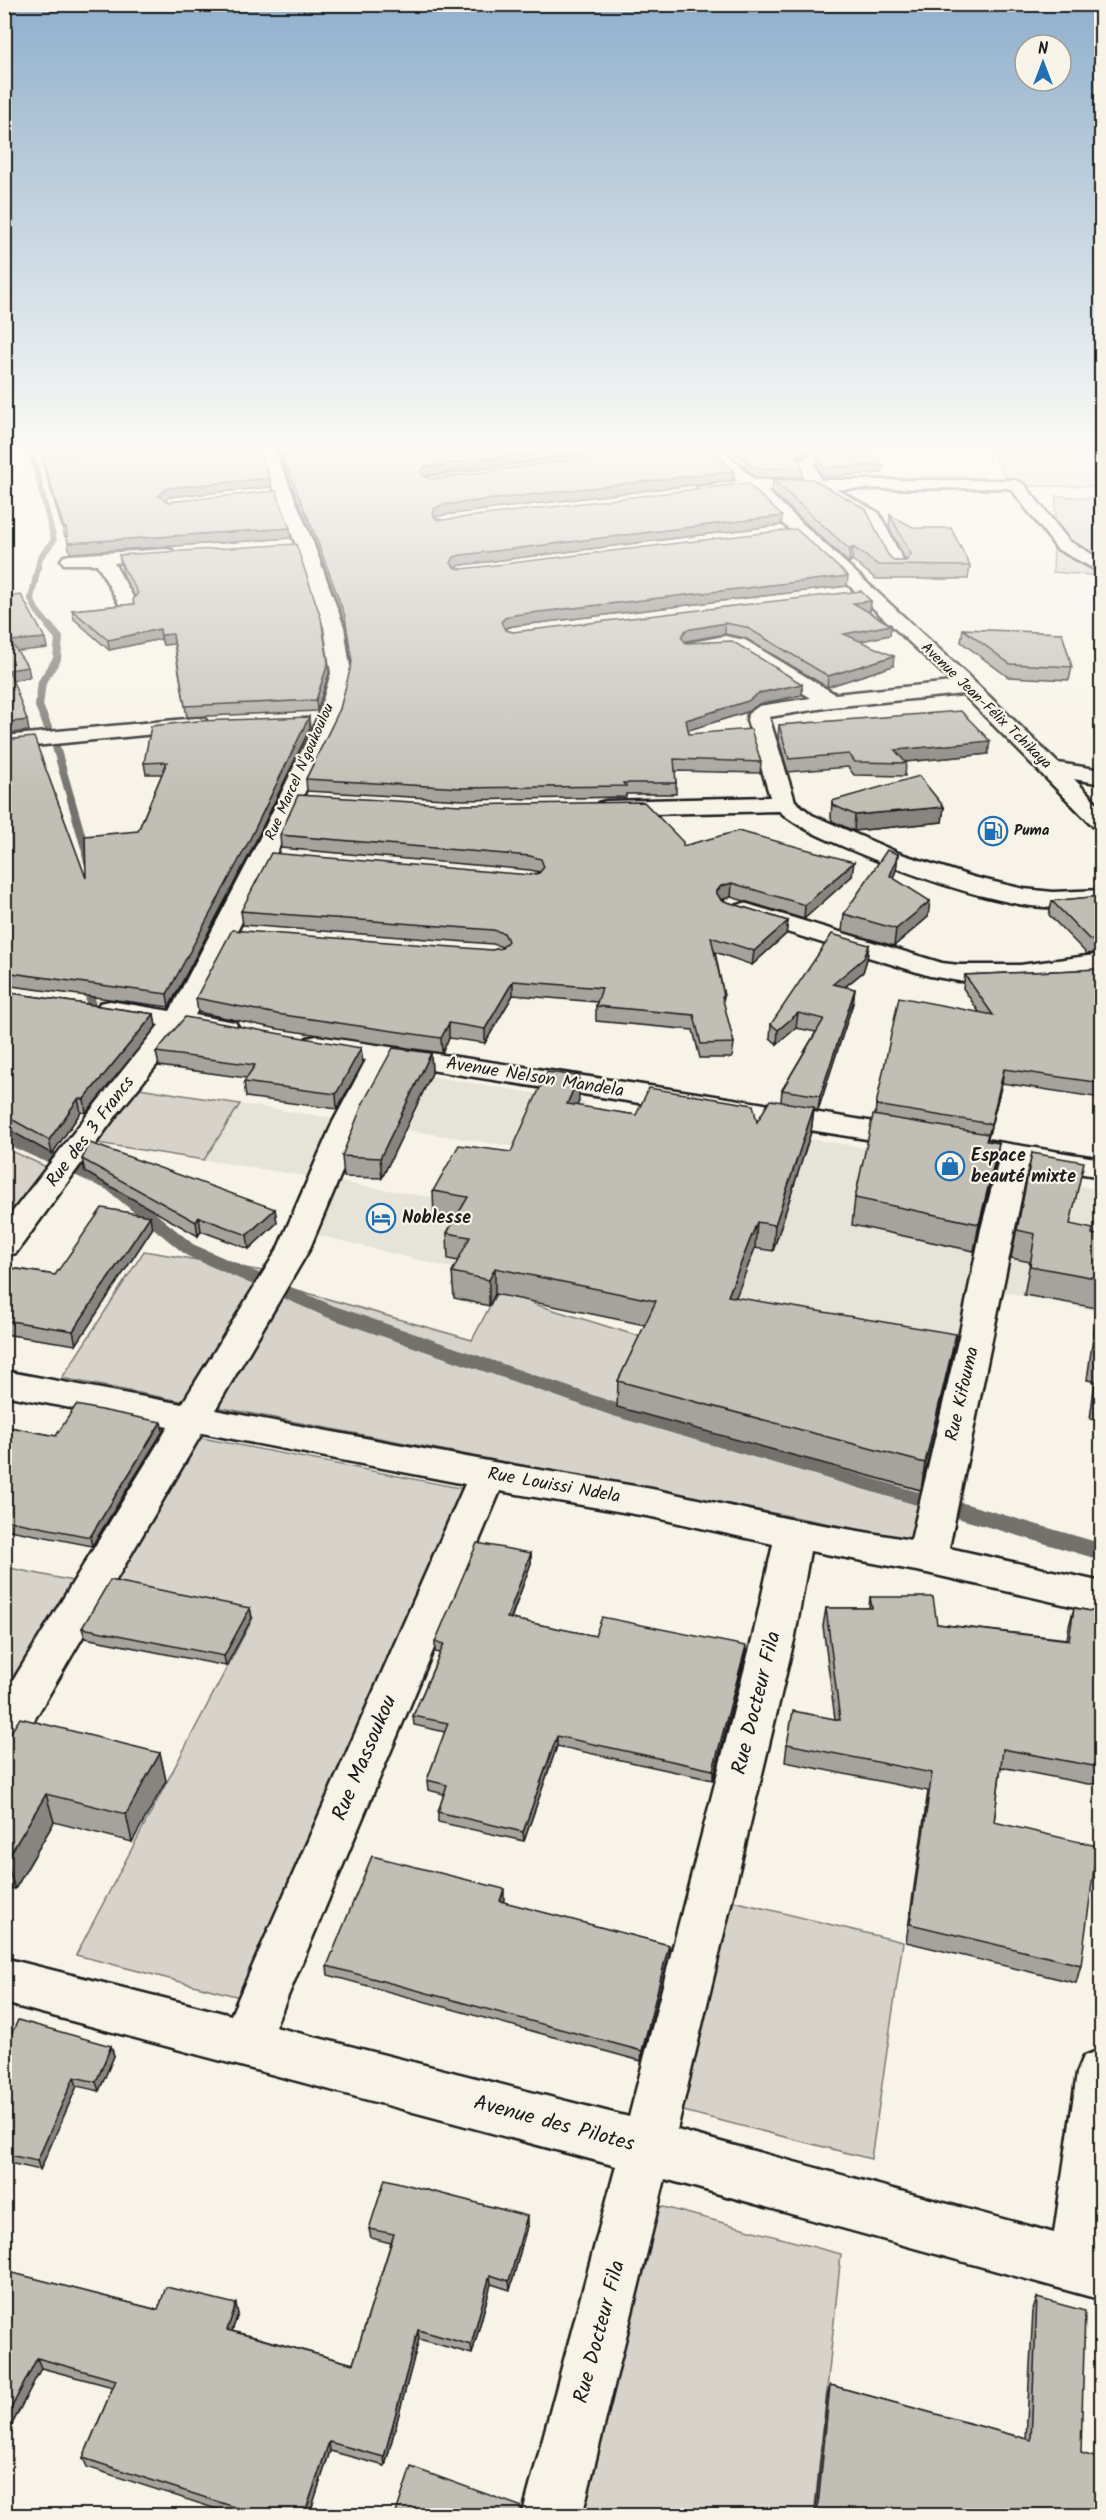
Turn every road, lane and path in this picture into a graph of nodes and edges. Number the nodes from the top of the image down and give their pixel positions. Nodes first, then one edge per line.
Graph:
1 (106, 564) edge
2 (312, 564) edge
3 (837, 564) edge
4 (896, 564) edge
5 (898, 568) edge
6 (867, 592) junction
7 (843, 595) edge
8 (128, 604) edge
9 (693, 647) edge
10 (968, 687) junction
11 (831, 701) junction
12 (327, 719) junction
13 (304, 720) edge
14 (222, 723) edge
15 (4, 743) edge
16 (1053, 770) junction
17 (1101, 777) edge
18 (784, 804) junction
19 (580, 808) edge
20 (1101, 822) edge
21 (1101, 898) edge
22 (730, 907) edge
23 (1101, 962) edge
24 (86, 1006) edge
25 (179, 1019) junction
26 (256, 1034) edge
27 (290, 1040) edge
28 (384, 1054) junction
29 (1016, 1155) junction
30 (1101, 1168) edge
31 (4, 1246) edge
32 (4, 1383) edge
33 (192, 1418) junction
34 (488, 1475) junction
35 (794, 1534) junction
36 (927, 1557) junction
37 (1101, 1598) edge
38 (4, 1733) edge
39 (4, 1980) edge
40 (244, 2042) junction
41 (1101, 2073) edge
42 (648, 2148) junction
43 (1089, 2270) edge
44 (552, 2516) edge

1 - 8 street
2 - 12 street, Rue Marcel N'goukoulou
3 - 6 street, Avenue Jean-Félix Tchikaya
4 - 5 street
6 - 7 street
6 - 10 street, Avenue Jean-Félix Tchikaya
9 - 11 street
10 - 11 street
10 - 16 street, Avenue Jean-Félix Tchikaya
11 - 18 street
12 - 13 street
12 - 25 street, Rue Marcel N'goukoulou
14 - 15 street
16 - 17 street
16 - 20 street, Avenue Jean-Félix Tchikaya
18 - 19 street
18 - 21 street
22 - 23 street
24 - 25 street
25 - 26 street
25 - 31 street, Rue des 3 Francs
27 - 28 street, Avenue Nelson Mandela
28 - 29 street, Avenue Nelson Mandela
28 - 33 street
29 - 30 street, Avenue Nelson Mandela
29 - 36 street, Rue Kifouma
32 - 33 street, Rue Louissi Ndela
33 - 34 street, Rue Louissi Ndela
33 - 38 street
34 - 35 street, Rue Louissi Ndela
34 - 40 street, Rue Massoukou
35 - 36 street, Rue Louissi Ndela
35 - 42 street, Rue Docteur Fila
36 - 37 street, Rue Louissi Ndela
39 - 40 street, Avenue des Pilotes
40 - 42 street, Avenue des Pilotes
41 - 43 street
42 - 43 street, Avenue des Pilotes
42 - 44 street, Rue Docteur Fila

